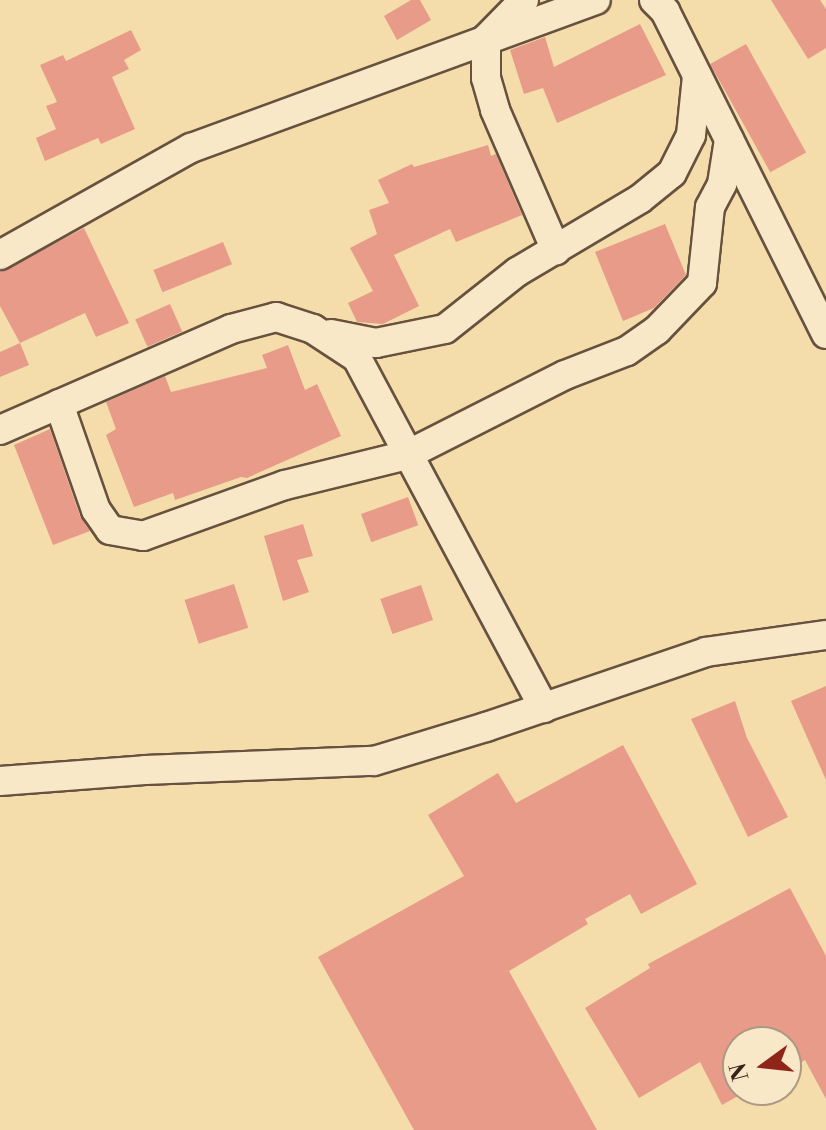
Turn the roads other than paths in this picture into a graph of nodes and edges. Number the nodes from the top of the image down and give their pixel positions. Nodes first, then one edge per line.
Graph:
1 (524, 0) edge
2 (596, 0) edge
3 (654, 0) edge
4 (486, 39) junction
5 (697, 76) junction
6 (729, 140) junction
7 (556, 250) junction
8 (0, 255) edge
9 (319, 333) junction
10 (826, 334) edge
11 (59, 404) junction
12 (0, 430) edge
13 (407, 455) junction
14 (826, 635) edge
15 (544, 708) junction
16 (0, 781) edge

1 - 4 street
2 - 4 street
3 - 5 street
4 - 7 street
4 - 8 street
5 - 6 street
5 - 7 street
6 - 10 street
6 - 13 street
7 - 9 street
9 - 11 street
9 - 13 street
11 - 12 street
11 - 13 street
13 - 15 street
14 - 15 street
15 - 16 street

